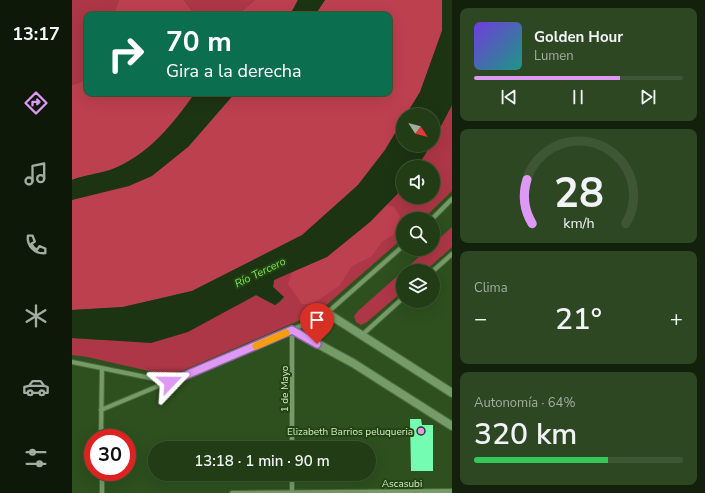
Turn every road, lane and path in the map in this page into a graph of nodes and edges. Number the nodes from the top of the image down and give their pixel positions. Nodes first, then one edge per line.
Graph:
1 (452, 199) edge
2 (439, 212) edge
3 (396, 252) edge
4 (452, 254) edge
5 (440, 265) edge
6 (396, 304) edge
7 (327, 313) junction
8 (292, 330) junction
9 (362, 335) junction
10 (72, 362) edge
11 (102, 368) junction
12 (170, 382) junction
13 (452, 393) edge
14 (101, 410) junction
15 (452, 426) edge
16 (102, 429) edge
17 (292, 441) edge
18 (102, 481) edge
19 (292, 481) edge
20 (452, 491) edge
21 (292, 492) edge
22 (102, 493) edge
23 (232, 493) edge

1 - 2 street
3 - 7 street
4 - 5 street
6 - 9 street
7 - 8 street
7 - 9 main road
8 - 12 street
8 - 15 main road
8 - 17 street, 1 de Mayo
9 - 13 main road
10 - 11 street
11 - 12 street
11 - 14 street
12 - 14 street
14 - 16 street
18 - 22 street
19 - 21 street
20 - 21 street, Ascasubi
21 - 23 street, Ascasubi

